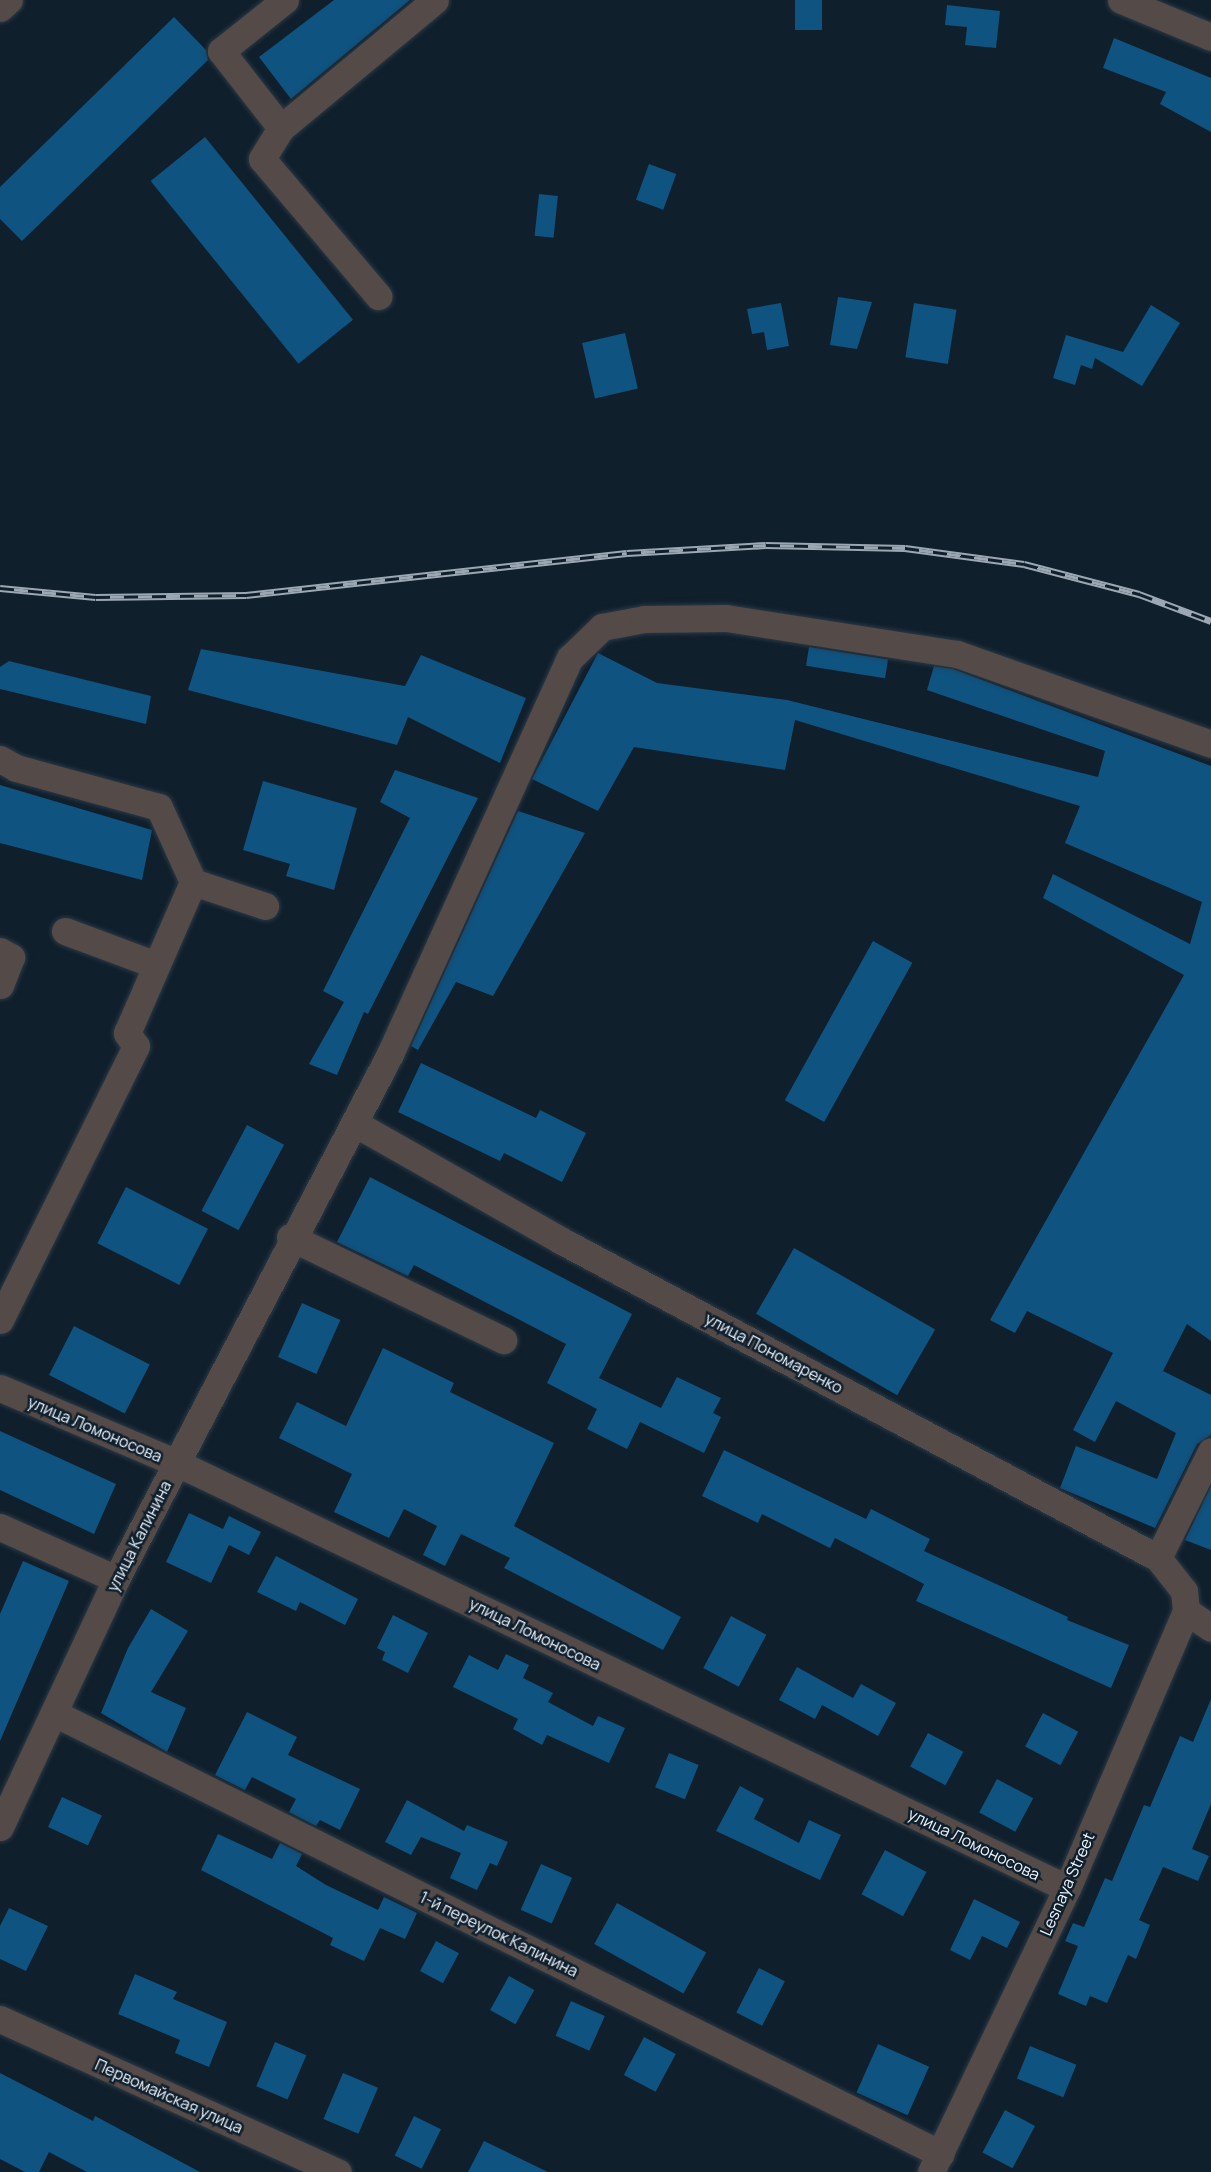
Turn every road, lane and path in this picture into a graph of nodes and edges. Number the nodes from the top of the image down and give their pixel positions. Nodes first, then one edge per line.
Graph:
1 (9, 0) edge
2 (285, 0) edge
3 (435, 0) edge
4 (1121, 0) edge
5 (0, 8) edge
6 (1211, 37) edge
7 (281, 128) junction
8 (378, 296) dead end
9 (1211, 744) edge
10 (0, 759) edge
11 (192, 882) junction
12 (265, 906) dead end
13 (65, 931) dead end
14 (0, 951) edge
15 (156, 965) junction
16 (0, 985) edge
17 (356, 1124) junction
18 (290, 1237) junction
19 (0, 1320) edge
20 (503, 1340) dead end
21 (0, 1388) edge
22 (1211, 1451) edge
23 (177, 1463) junction
24 (0, 1527) edge
25 (1158, 1558) junction
26 (116, 1579) junction
27 (1185, 1601) junction
28 (1211, 1628) edge
29 (56, 1714) junction
30 (0, 1827) edge
31 (1067, 1888) junction
32 (0, 2019) edge
33 (936, 2163) edge
34 (338, 2172) edge

1 - 5 street
2 - 7 street
3 - 7 street
4 - 6 street
7 - 8 street
9 - 17 street, улица Калинина
10 - 11 street
11 - 12 street
11 - 15 street
13 - 15 street
14 - 16 street
15 - 19 street
17 - 18 street, улица Калинина
17 - 25 street, улица Пономаренко
18 - 20 street
18 - 23 street, улица Калинина
21 - 23 street, улица Ломоносова
22 - 25 street
23 - 26 street, улица Калинина
23 - 31 street, улица Ломоносова
24 - 26 street
25 - 27 street, улица Пономаренко
26 - 29 street, улица Калинина
27 - 28 street, улица Пономаренко
27 - 31 street, Lesnaya Street
29 - 30 street, улица Калинина
29 - 33 street, 1-й переулок Калинина
31 - 33 street, Lesnaya Street
32 - 34 street, Первомайская улица

